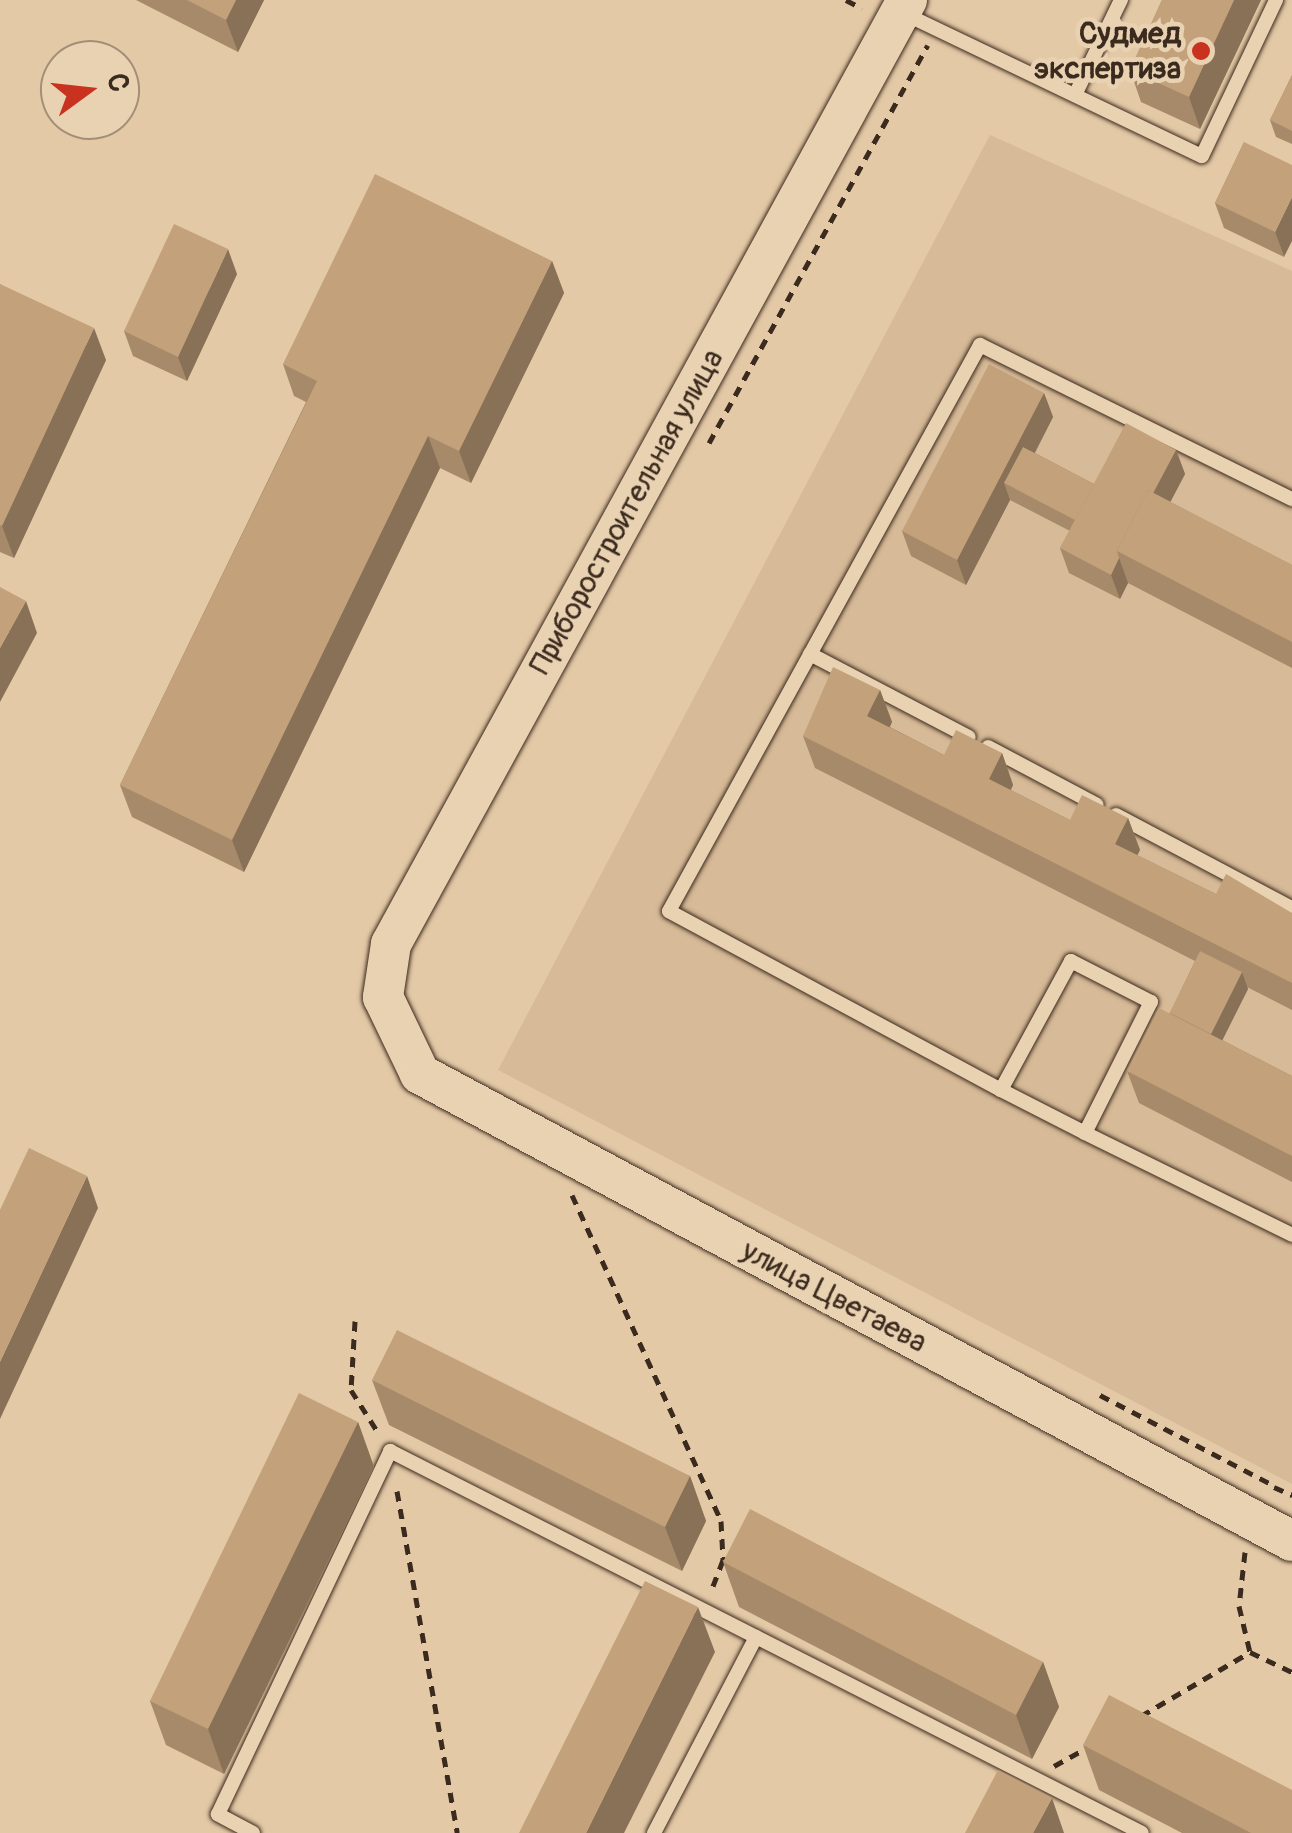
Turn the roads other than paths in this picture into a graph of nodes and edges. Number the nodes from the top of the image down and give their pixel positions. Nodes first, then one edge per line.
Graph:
1 (1121, 0) edge
2 (1276, 0) edge
3 (893, 4) edge
4 (1076, 96) junction
5 (1292, 498) edge
6 (810, 654) junction
7 (1292, 908) edge
8 (395, 1032) joint
9 (1001, 1090) junction
10 (1086, 1132) junction
11 (1292, 1236) edge
12 (1292, 1541) edge
13 (756, 1637) junction
14 (1109, 1816) junction
15 (253, 1833) edge
16 (654, 1833) edge
17 (1100, 1833) edge
18 (1142, 1833) edge

1 - 4 lane
2 - 4 lane
3 - 4 lane
3 - 8 main road, Приборостроительная улица
5 - 6 lane
6 - 7 lane
6 - 9 lane
8 - 12 main road, улица Цветаева
9 - 10 lane
9 - 10 lane
10 - 11 lane
13 - 14 lane
13 - 15 lane
13 - 16 lane
14 - 17 lane
14 - 18 lane

